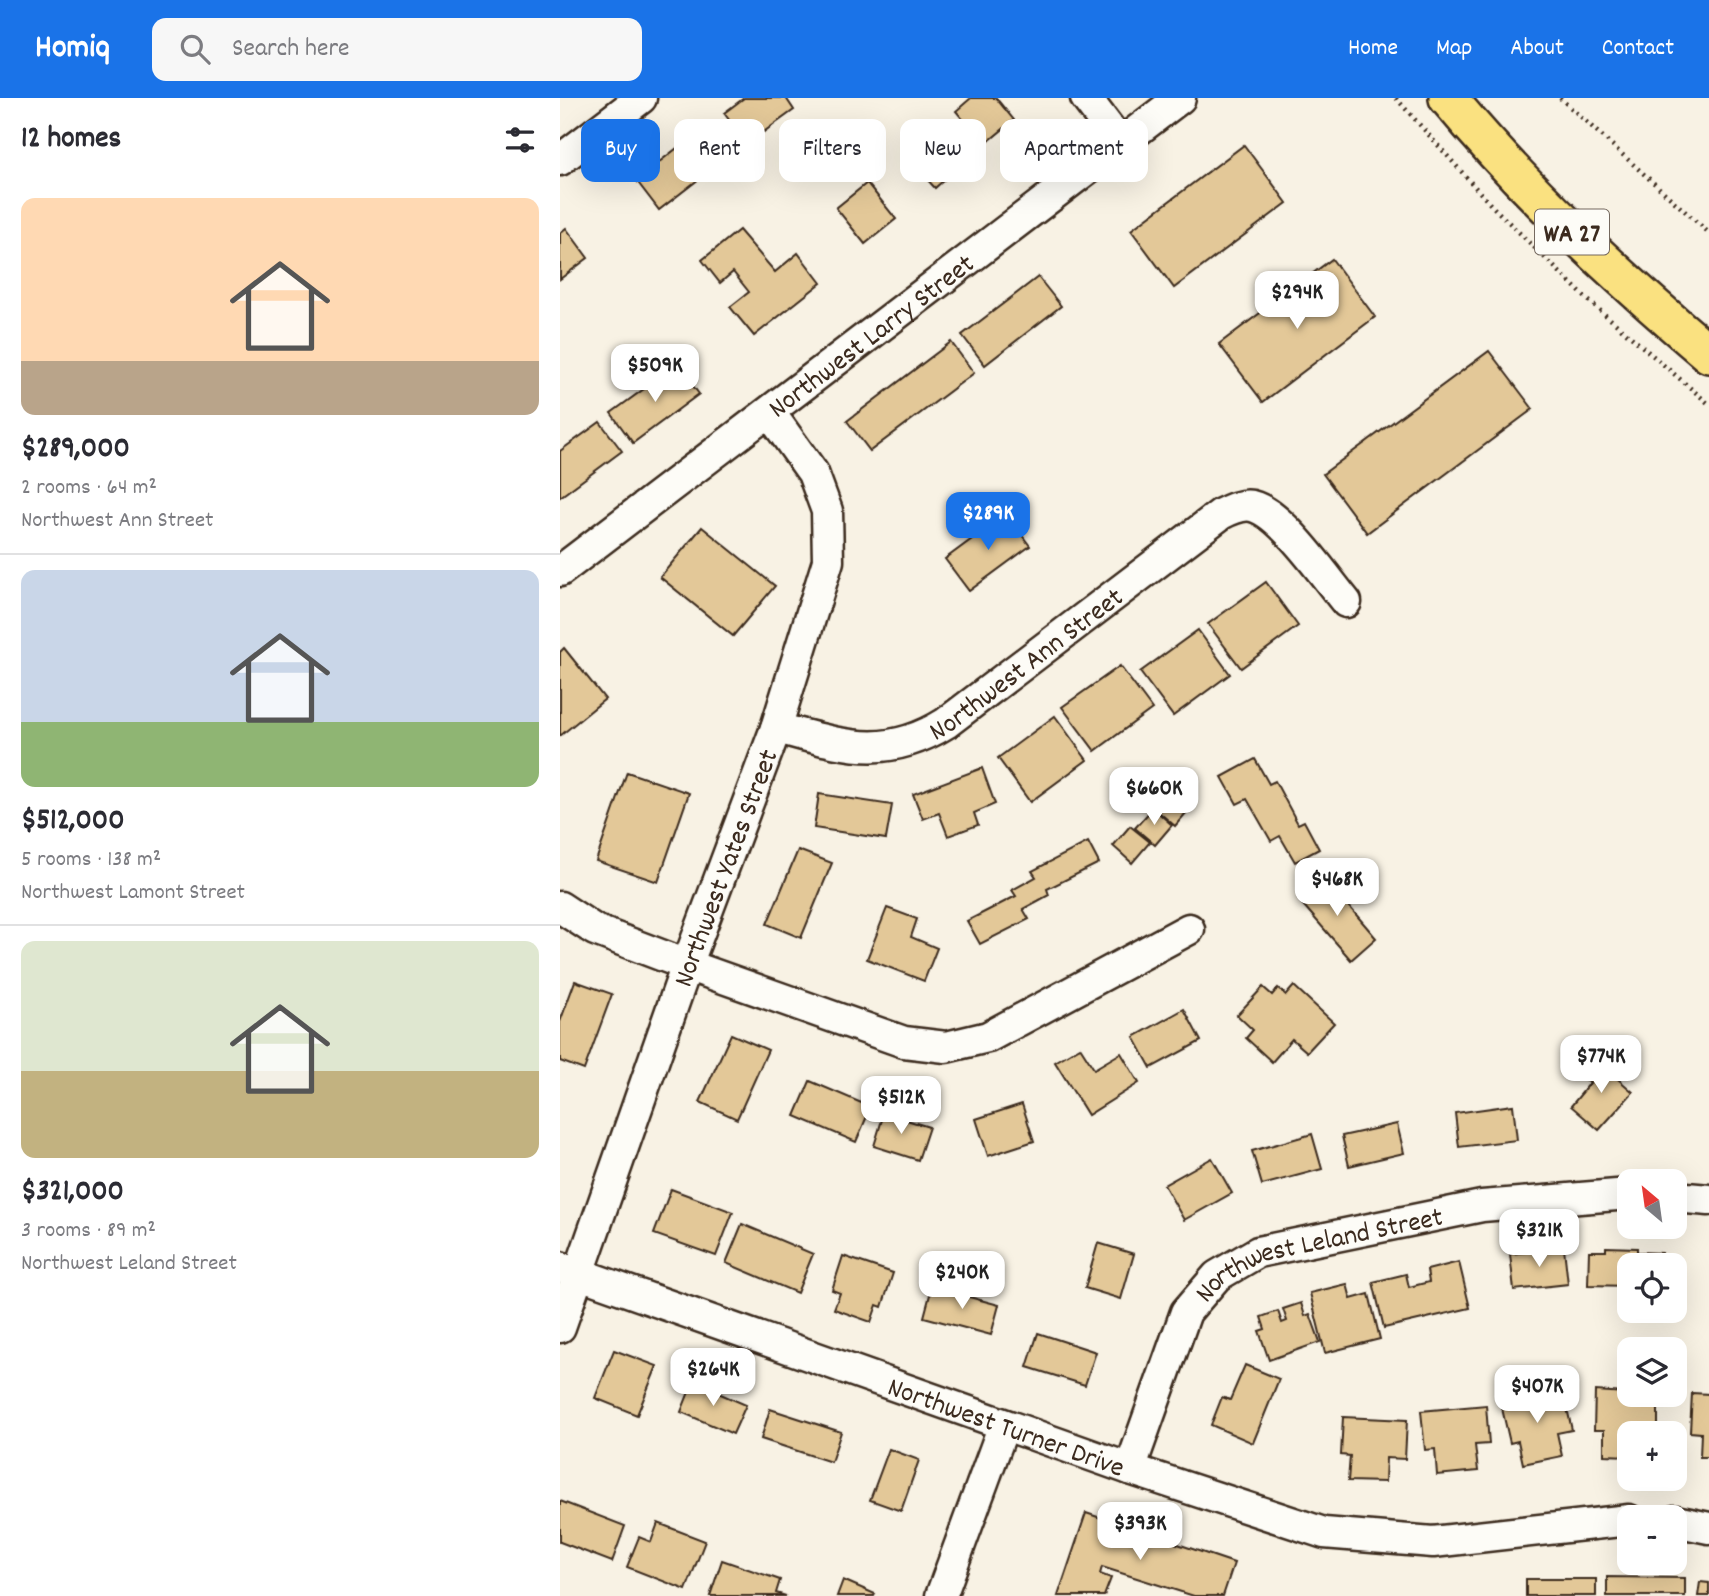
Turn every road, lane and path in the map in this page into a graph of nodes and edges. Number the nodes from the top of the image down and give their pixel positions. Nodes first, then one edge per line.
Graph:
1 (641, 98) edge
2 (1086, 98) edge
3 (1180, 98) edge
4 (1396, 98) edge
5 (1448, 98) edge
6 (1560, 98) edge
7 (1102, 119) edge
8 (1148, 123) edge
9 (563, 151) edge
10 (1071, 182) edge
11 (1709, 233) edge
12 (1709, 354) edge
13 (1709, 404) edge
14 (769, 412) junction
15 (560, 571) edge
16 (1346, 603) dead end
17 (776, 728) junction
18 (560, 907) edge
19 (1189, 929) dead end
20 (687, 965) junction
21 (1617, 1195) edge
22 (1687, 1198) edge
23 (1709, 1200) edge
24 (569, 1271) edge
25 (560, 1327) edge
26 (1004, 1425) junction
27 (1130, 1469) junction
28 (1617, 1521) edge
29 (1687, 1523) edge
30 (1709, 1528) edge
31 (942, 1596) edge

1 - 9 street
2 - 7 street
3 - 8 street, Northwest Larry Street
4 - 13 path
5 - 12 main road, WA 27
6 - 11 path
10 - 14 street, Northwest Larry Street
14 - 15 street, Northwest Larry Street
14 - 17 street, Northwest Yates Street
16 - 17 street, Northwest Ann Street
17 - 20 street, Northwest Yates Street
18 - 20 street
19 - 20 street
20 - 24 street, Northwest Yates Street
21 - 27 street, Northwest Leland Street
22 - 23 street
24 - 25 street, Northwest Yates Street
24 - 26 street, Northwest Turner Drive
26 - 27 street, Northwest Turner Drive
26 - 31 street
27 - 28 street, Northwest Turner Drive
29 - 30 street

